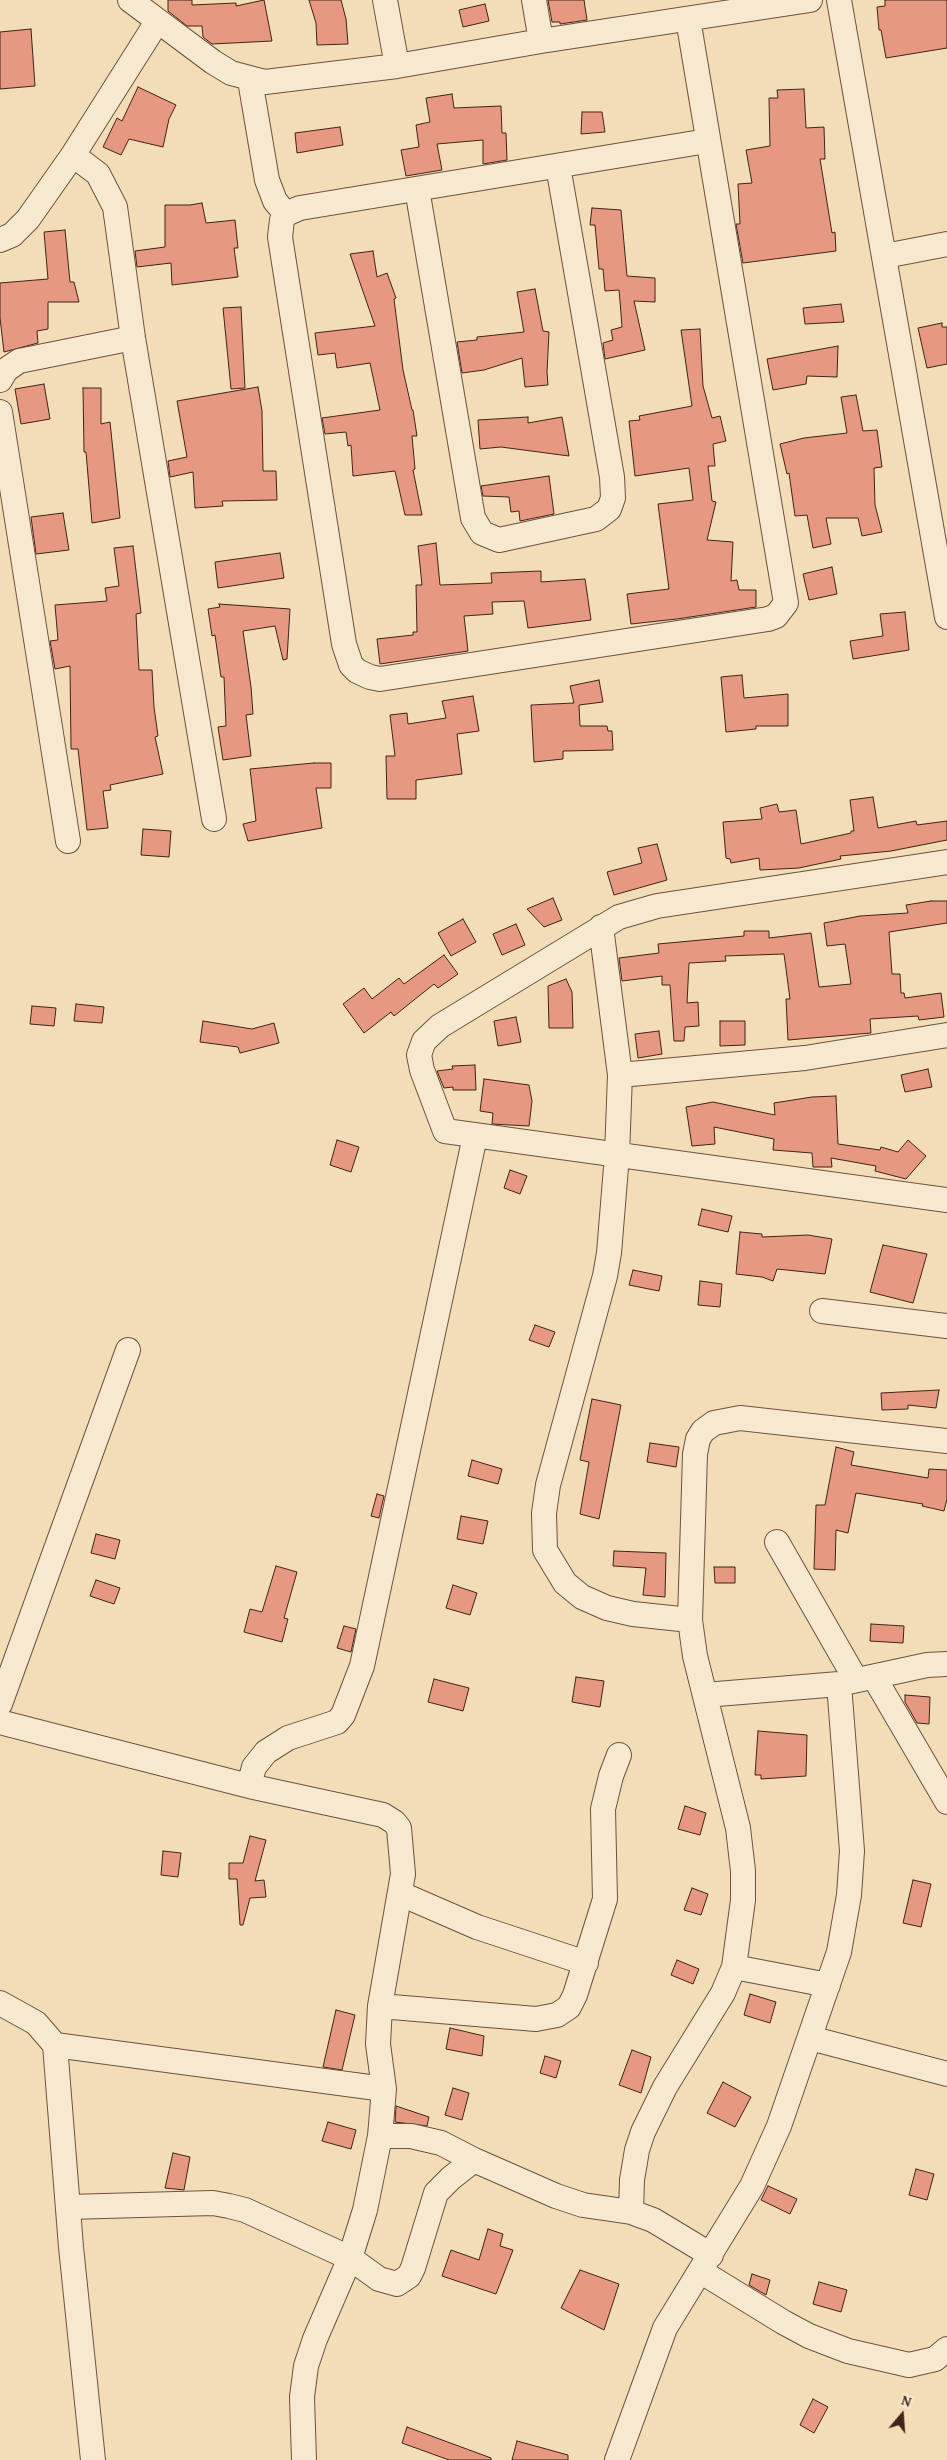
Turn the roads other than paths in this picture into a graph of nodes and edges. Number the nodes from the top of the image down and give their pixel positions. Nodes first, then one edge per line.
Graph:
1 (130, 0) edge
2 (385, 0) edge
3 (534, 0) edge
4 (810, 0) edge
5 (839, 0) edge
6 (688, 18) junction
7 (157, 22) junction
8 (541, 41) junction
9 (397, 66) junction
10 (250, 80) junction
11 (707, 141) junction
12 (73, 155) junction
13 (558, 166) junction
14 (417, 189) junction
15 (286, 214) junction
16 (0, 240) edge
17 (947, 244) edge
18 (885, 256) junction
19 (133, 338) junction
20 (0, 380) edge
21 (0, 412) edge
22 (947, 617) edge
23 (214, 819) dead end
24 (68, 841) dead end
25 (947, 862) edge
26 (601, 927) junction
27 (947, 1035) edge
28 (620, 1075) junction
29 (475, 1136) junction
30 (617, 1155) junction
31 (947, 1200) edge
32 (822, 1311) dead end
33 (947, 1326) edge
34 (128, 1350) dead end
35 (947, 1441) edge
36 (777, 1542) dead end
37 (690, 1620) junction
38 (947, 1664) edge
39 (857, 1680) junction
40 (705, 1695) junction
41 (0, 1704) edge
42 (0, 1722) edge
43 (619, 1755) dead end
44 (249, 1786) junction
45 (947, 1802) edge
46 (401, 1894) junction
47 (586, 1963) junction
48 (734, 1967) junction
49 (828, 1985) junction
50 (0, 2003) edge
51 (380, 2006) junction
52 (810, 2038) junction
53 (55, 2045) junction
54 (947, 2074) edge
55 (384, 2089) junction
56 (380, 2136) junction
57 (474, 2160) junction
58 (68, 2207) junction
59 (631, 2212) junction
60 (350, 2258) junction
61 (706, 2263) junction
62 (947, 2349) edge
63 (93, 2460) edge
64 (304, 2460) edge
65 (617, 2460) edge

1 - 7 street
2 - 9 street
3 - 8 street
4 - 6 street
5 - 18 street
6 - 8 street
6 - 11 street
7 - 10 street
7 - 12 street
8 - 9 street
9 - 10 street
10 - 15 street
11 - 13 street
11 - 15 street
12 - 16 street
12 - 19 street
13 - 14 street
13 - 14 street
14 - 15 street
17 - 18 street
18 - 22 street
19 - 20 street
19 - 23 street
21 - 24 street
25 - 26 street
26 - 28 street
26 - 29 street
27 - 28 street
28 - 30 street
29 - 30 street
29 - 44 street
30 - 31 street
30 - 37 street
32 - 33 street
34 - 41 street
35 - 37 street
36 - 39 street
37 - 40 street
38 - 39 street
39 - 40 street
39 - 45 street
39 - 49 street
40 - 48 street
42 - 44 street
43 - 47 street
44 - 46 street
46 - 47 street
46 - 51 street
47 - 51 street
48 - 49 street
48 - 59 street
49 - 52 street
50 - 53 street
51 - 55 street
52 - 54 street
52 - 61 street
53 - 55 street
53 - 58 street
55 - 56 street
56 - 57 street
56 - 60 street
57 - 59 street
57 - 60 street
58 - 60 street
58 - 63 street
59 - 61 street
60 - 64 street
61 - 62 street
61 - 65 street

